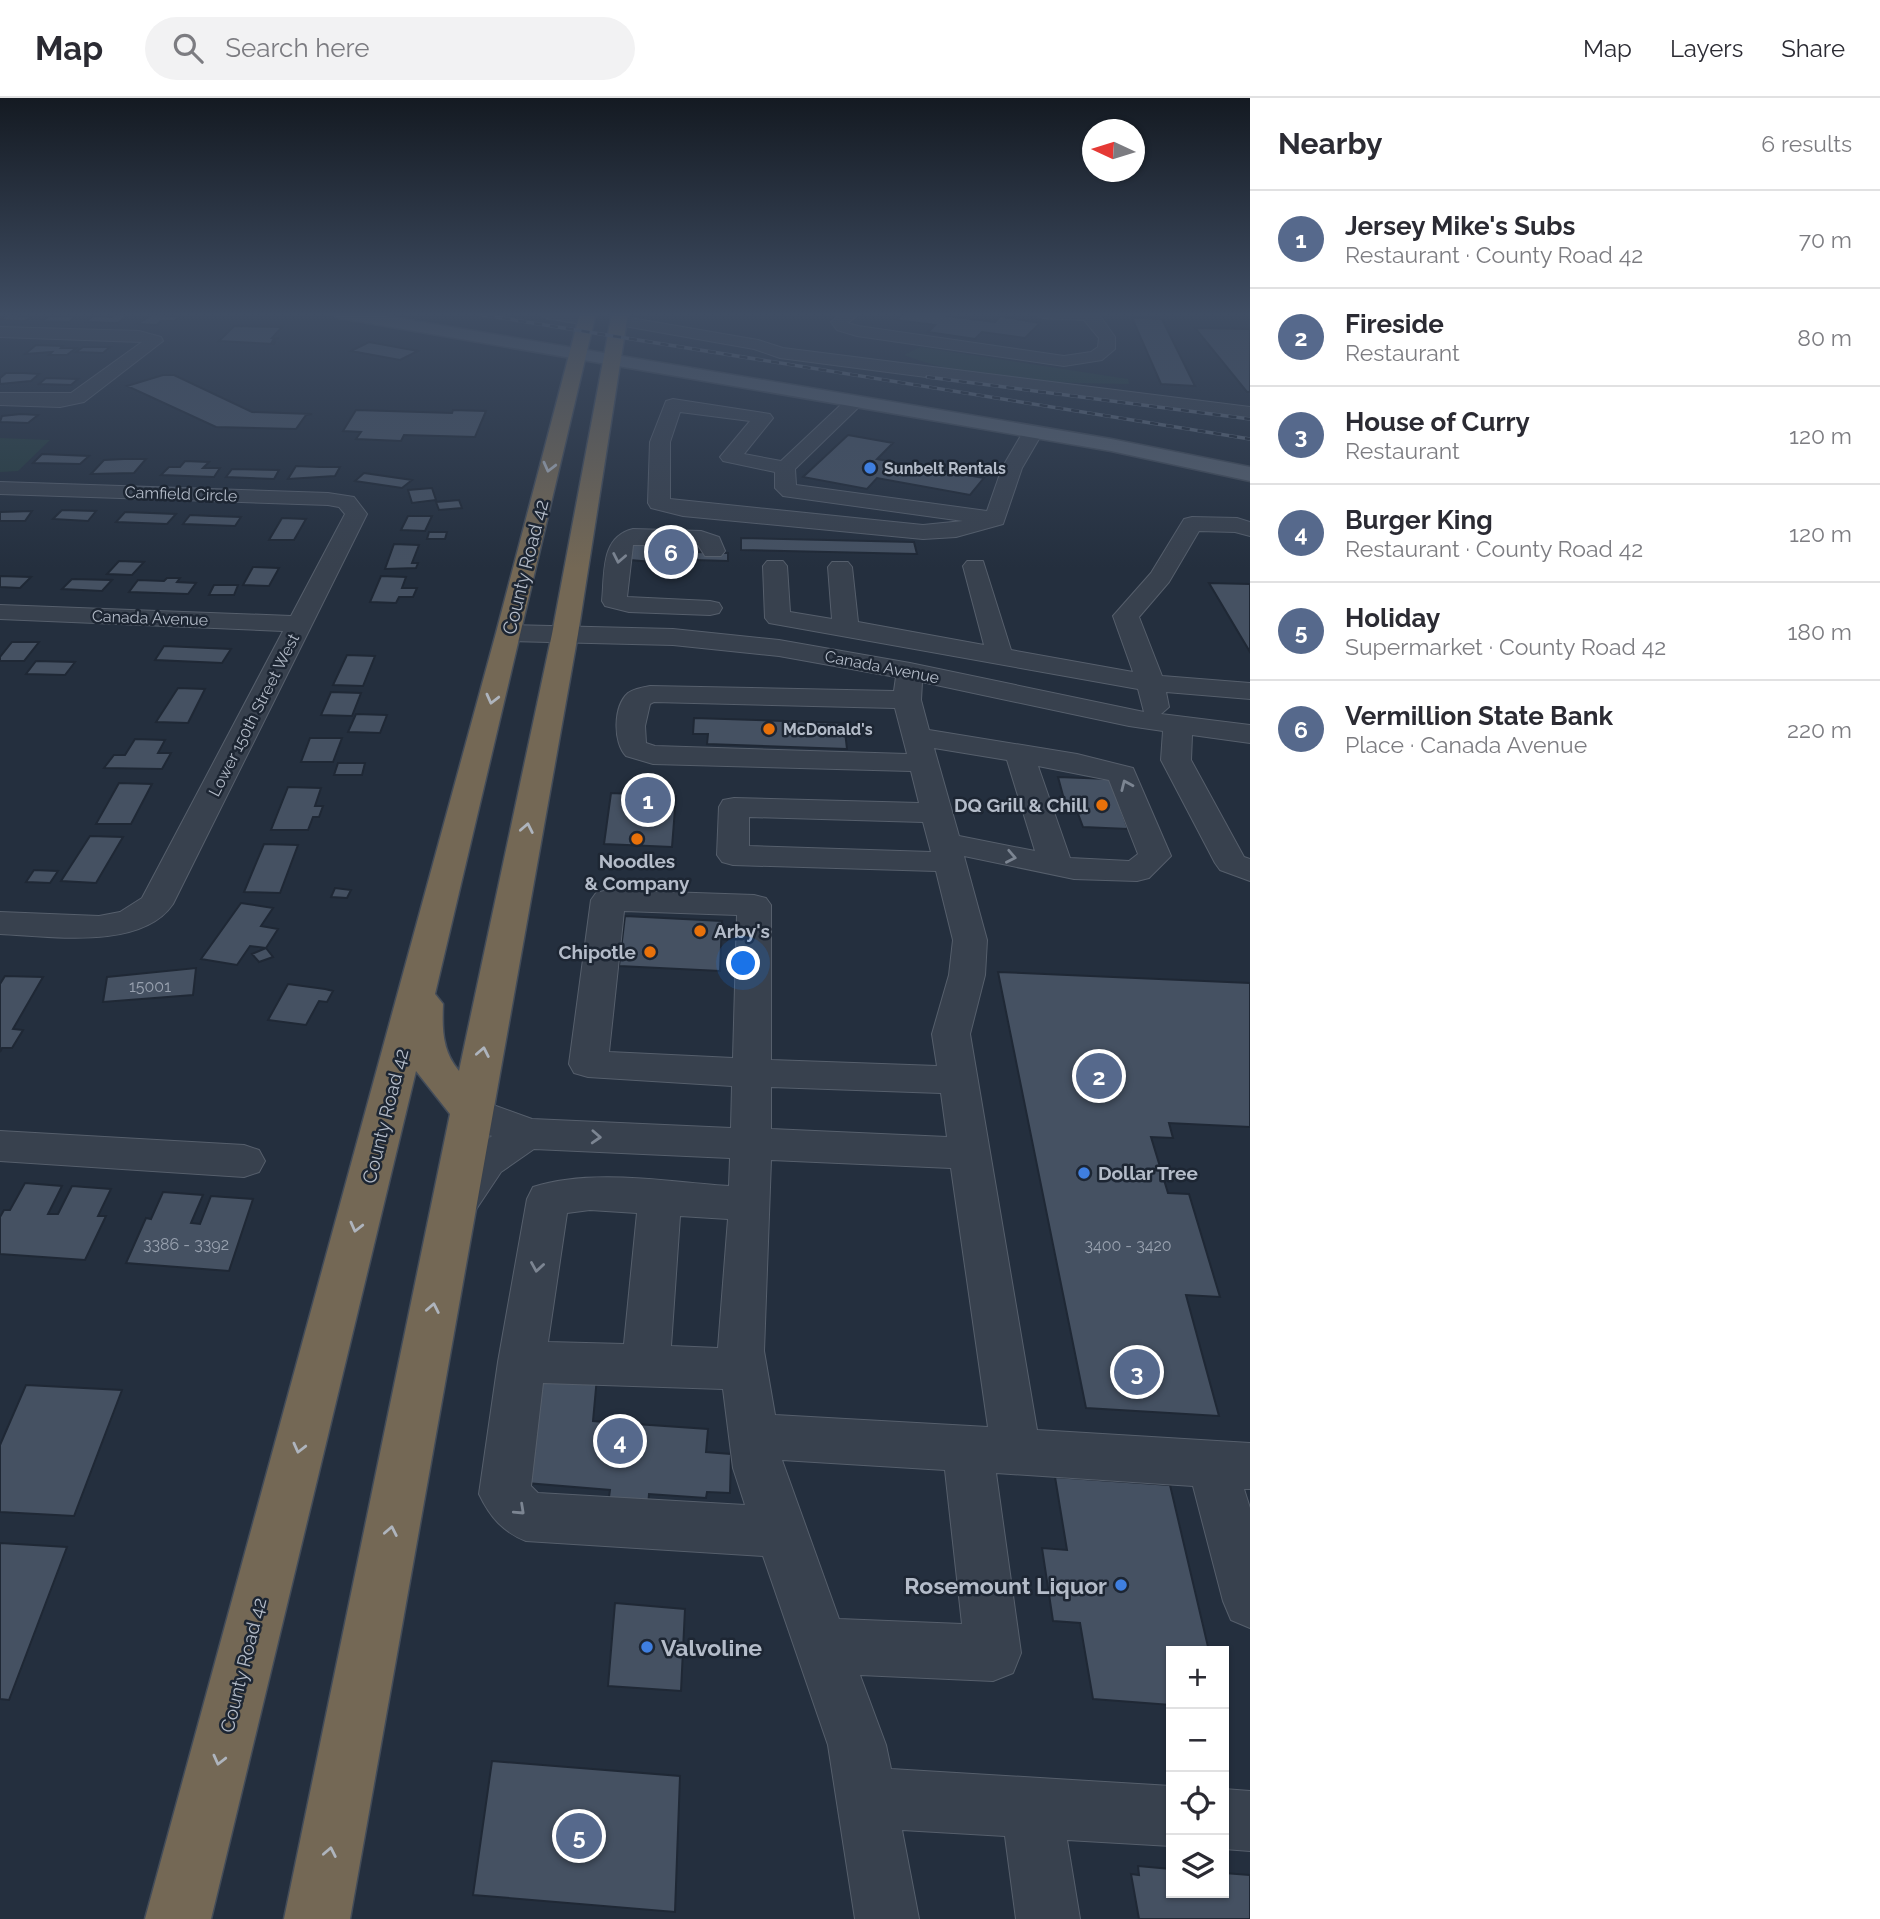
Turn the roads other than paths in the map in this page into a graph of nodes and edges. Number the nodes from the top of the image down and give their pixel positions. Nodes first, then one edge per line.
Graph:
1 (77, 398) edge
2 (566, 398) edge
3 (604, 398) edge
4 (832, 398) edge
5 (1132, 398) edge
6 (0, 399) edge
7 (855, 402) junction
8 (1250, 413) edge
9 (1033, 432) junction
10 (785, 468) junction
11 (1250, 474) edge
12 (0, 488) edge
13 (356, 513) joint
14 (995, 519) junction
15 (1250, 528) edge
16 (775, 566) dead end
17 (975, 566) dead end
18 (840, 567) dead end
19 (712, 576) junction
20 (0, 612) edge
21 (300, 624) junction
22 (846, 628) junction
23 (509, 632) junction
24 (565, 634) junction
25 (705, 640) junction
26 (1000, 656) junction
27 (1152, 683) junction
28 (909, 686) junction
29 (1250, 691) edge
30 (1168, 723) junction
31 (1250, 734) edge
32 (483, 736) junction
33 (920, 750) junction
34 (1020, 754) junction
35 (944, 840) junction
36 (1056, 866) junction
37 (1250, 871) edge
38 (0, 923) edge
39 (752, 1073) junction
40 (958, 1080) junction
41 (471, 1111) junction
42 (528, 1134) junction
43 (750, 1145) junction
44 (0, 1146) edge
45 (970, 1153) junction
46 (244, 1161) dead end
47 (660, 1198) junction
48 (750, 1204) junction
49 (451, 1215) junction
50 (522, 1362) junction
51 (646, 1365) junction
52 (744, 1370) junction
53 (754, 1436) junction
54 (992, 1450) junction
55 (1231, 1465) edge
56 (781, 1532) junction
57 (1250, 1601) edge
58 (822, 1646) junction
59 (866, 1798) junction
60 (1031, 1807) junction
61 (1166, 1816) edge
62 (1229, 1819) edge
63 (1250, 1821) edge
64 (178, 1919) edge
65 (317, 1919) edge
66 (887, 1919) edge
67 (1048, 1919) edge

1 - 6 street
2 -> 23 highway, County Road 42
3 - 24 highway
4 - 7 main road
5 - 8 street
7 - 9 main road
7 - 10 street
9 - 11 main road
9 - 14 street
10 - 14 street
10 - 14 street
12 - 13 street, Camfield Circle
13 - 21 street, Lower 150th Street West
15 - 27 street
16 - 22 street
17 - 26 street
18 - 22 street
19 -> 19 street
19 - 25 street
20 - 21 street, Canada Avenue
21 - 38 street, Lower 150th Street West
22 - 26 street
23 - 24 street, Canada Avenue
23 -> 32 highway, County Road 42
24 - 25 street, Canada Avenue
41 -> 24 highway
25 - 28 street, Canada Avenue
26 - 27 street
27 - 29 street
27 - 30 street
28 - 30 street, Canada Avenue
28 - 33 street
28 - 33 street
30 - 31 street, Canada Avenue
30 - 37 street
32 - 41 highway
32 -> 64 highway, County Road 42
33 - 34 street
33 - 35 street
34 - 36 street
36 -> 34 street
35 - 35 street
35 -> 36 street
35 - 40 street
39 - 39 street
39 - 40 street
39 - 43 street
40 - 45 street
41 - 42 street
41 - 49 highway
42 -> 43 street
42 - 49 street
43 - 45 street
43 - 48 street
44 - 46 street
45 - 54 street
47 - 48 street
47 -> 50 street
47 - 51 street
48 - 52 street
65 -> 49 highway
50 - 51 street
50 -> 56 street
51 - 52 street
52 - 53 street
53 - 54 street
53 - 56 street
54 - 55 street
54 - 58 street
55 - 57 street
56 - 58 street
58 - 59 street
59 - 60 street
59 - 66 street
60 - 61 street
60 - 67 street
62 - 63 street

